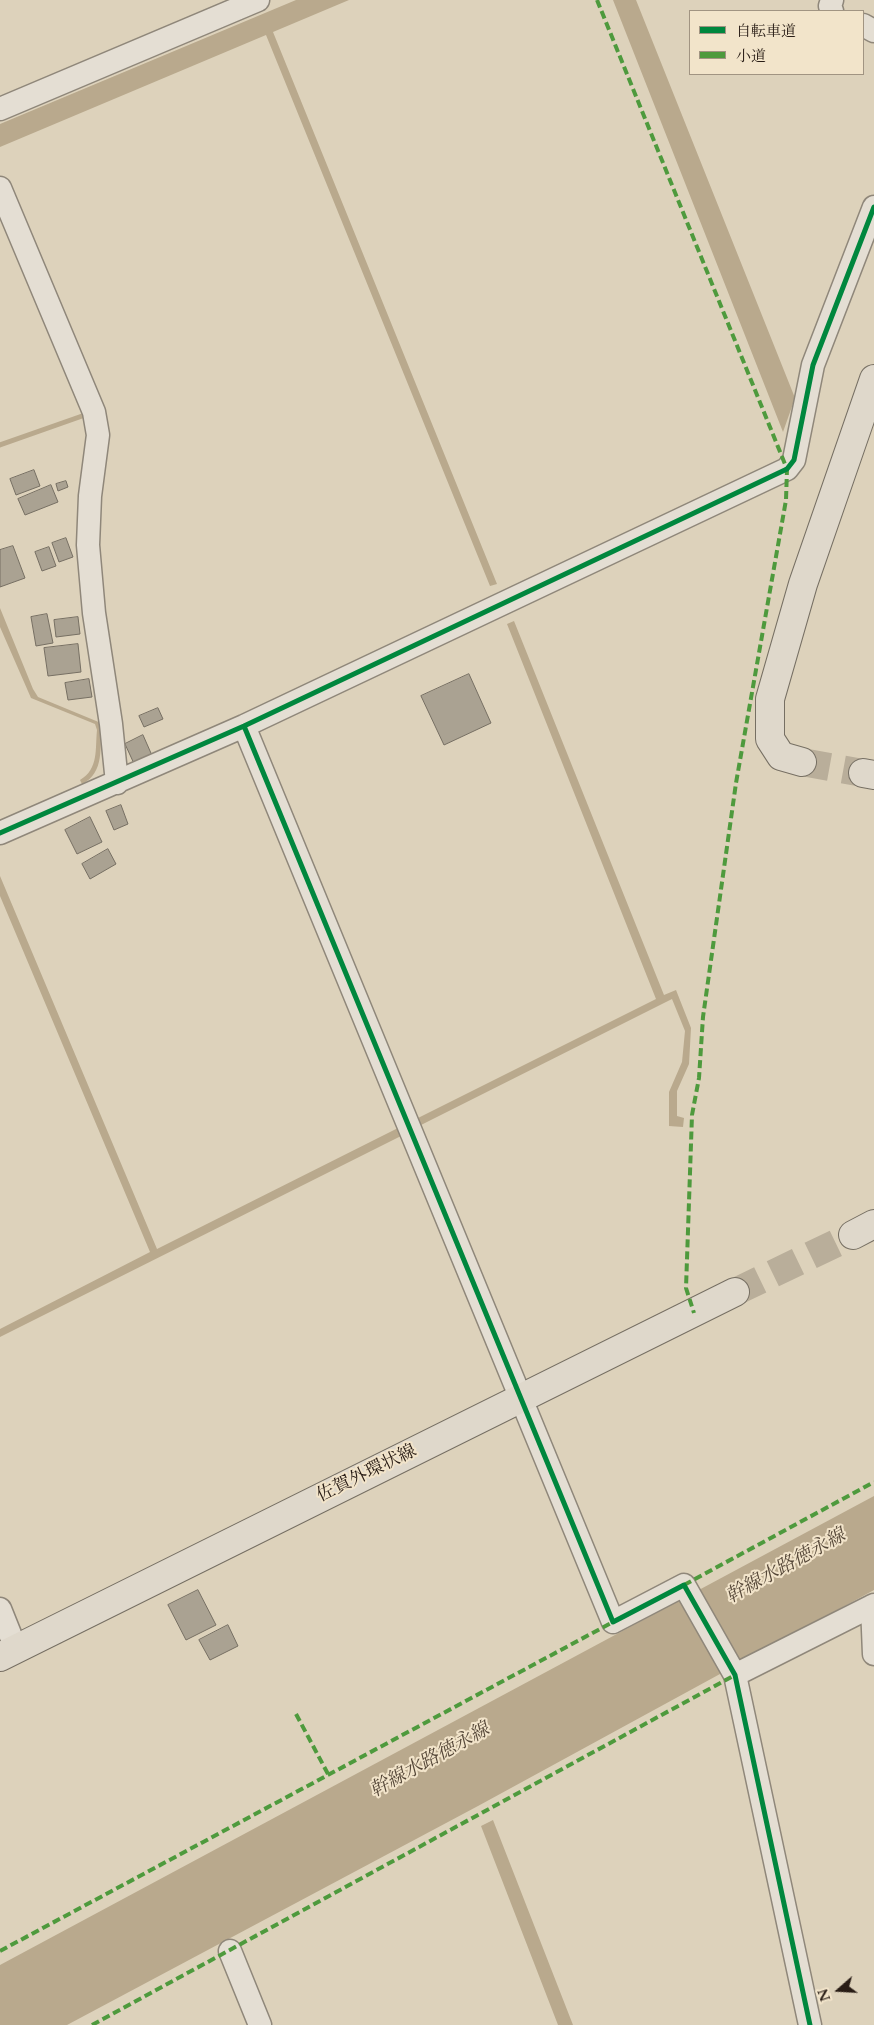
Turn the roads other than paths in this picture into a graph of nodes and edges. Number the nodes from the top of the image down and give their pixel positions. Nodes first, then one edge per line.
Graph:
1 (258, 0) edge
2 (0, 109) edge
3 (0, 188) edge
4 (874, 207) edge
5 (874, 379) edge
6 (244, 726) junction
7 (802, 762) tunnel mouth
8 (117, 783) junction
9 (0, 834) edge
10 (735, 1292) tunnel mouth
11 (521, 1398) junction
12 (873, 1606) edge
13 (0, 1609) edge
14 (8, 1653) edge
15 (874, 1654) edge
16 (735, 1675) junction
17 (230, 1951) dead end
18 (260, 2025) edge
19 (810, 2025) edge

1 - 2 street
3 - 8 street
4 - 6 street
5 - 7 main road
6 - 8 street
6 - 11 street
8 - 9 street
10 - 11 main road, 佐賀外環状線
11 - 14 main road, 佐賀外環状線
11 - 16 street
12 - 15 street
12 - 16 street
13 - 14 street
16 - 19 street
17 - 18 street

